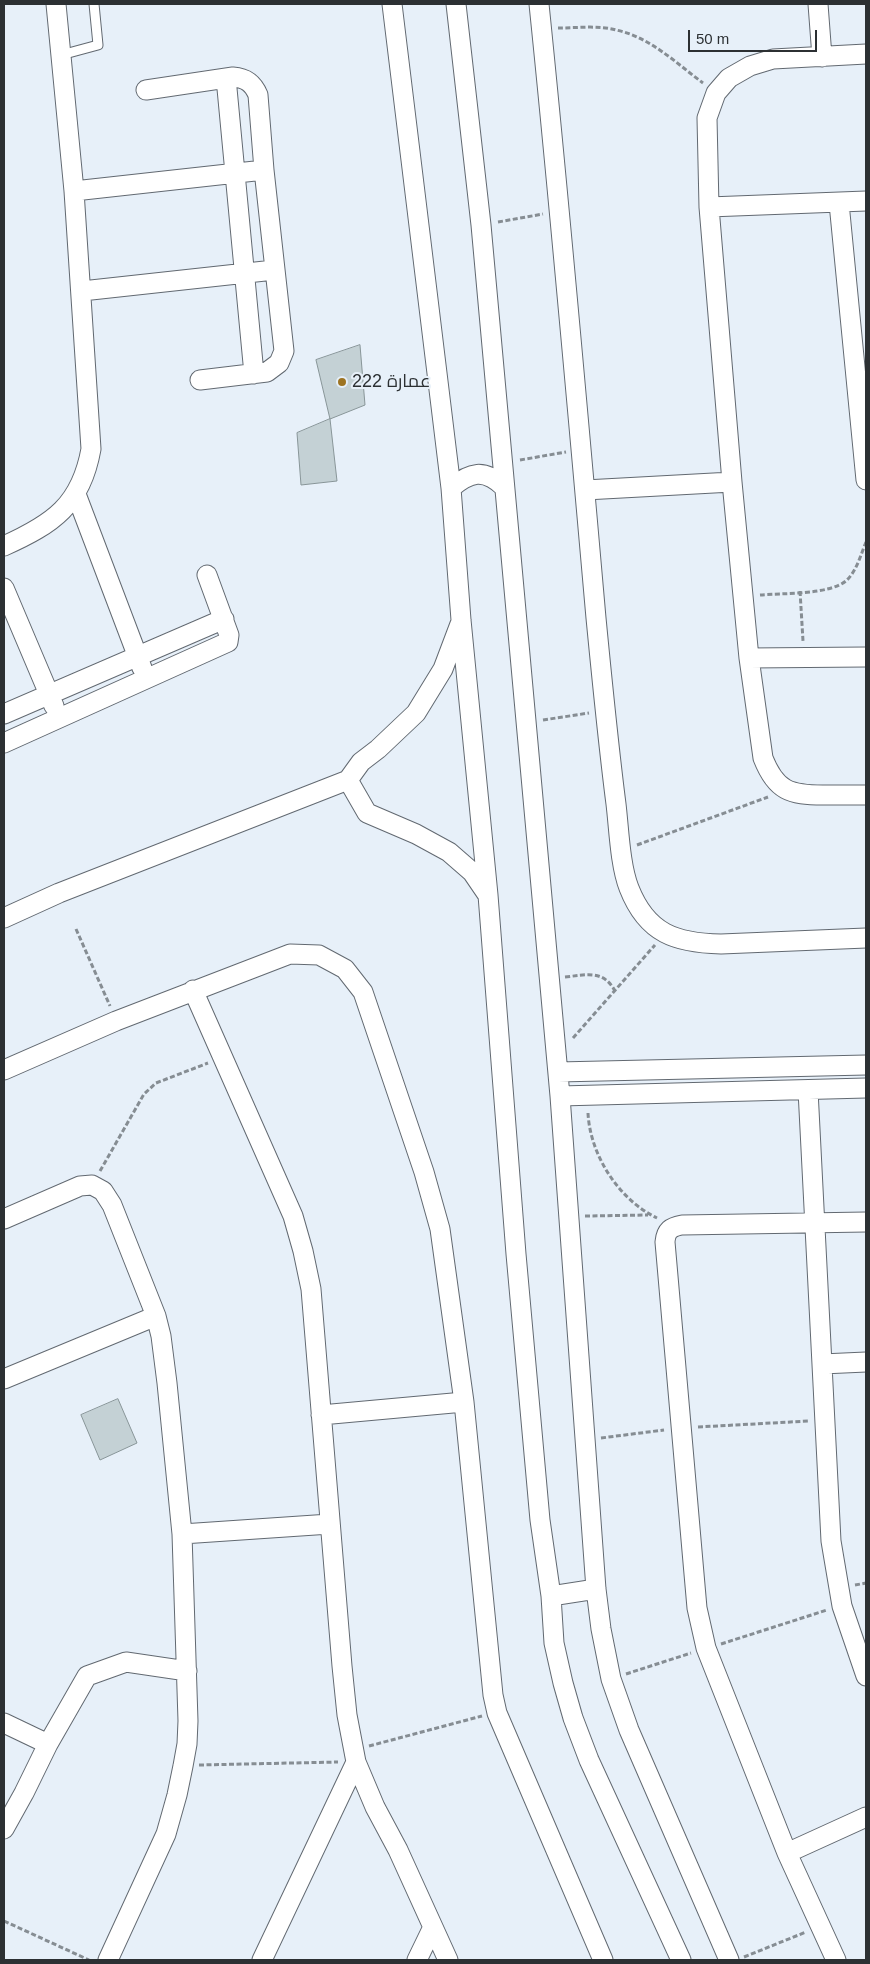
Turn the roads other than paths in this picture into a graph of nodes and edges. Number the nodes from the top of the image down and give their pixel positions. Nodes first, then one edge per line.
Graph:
1 (56, 4) edge
2 (94, 4) edge
3 (392, 4) edge
4 (456, 4) edge
5 (539, 4) edge
6 (818, 4) edge
7 (60, 54) junction
8 (866, 54) edge
9 (822, 56) junction
10 (226, 78) junction
11 (146, 90) dead end
12 (264, 170) junction
13 (235, 173) junction
14 (74, 191) junction
15 (866, 202) edge
16 (839, 203) junction
17 (709, 207) junction
18 (274, 270) junction
19 (245, 273) junction
20 (82, 291) junction
21 (254, 374) junction
22 (200, 380) dead end
23 (866, 480) edge
24 (732, 482) junction
25 (504, 487) junction
26 (451, 488) junction
27 (584, 490) junction
28 (76, 494) junction
29 (4, 546) edge
30 (207, 575) dead end
31 (4, 588) edge
32 (224, 619) junction
33 (461, 620) junction
34 (138, 656) junction
35 (866, 657) edge
36 (749, 658) junction
37 (147, 680) junction
38 (49, 695) junction
39 (4, 714) edge
40 (59, 719) junction
41 (4, 743) edge
42 (348, 780) junction
43 (866, 795) edge
44 (488, 895) junction
45 (4, 918) edge
46 (866, 938) edge
47 (194, 990) junction
48 (557, 1065) junction
49 (866, 1065) edge
50 (4, 1070) edge
51 (866, 1088) edge
52 (808, 1090) junction
53 (560, 1096) junction
54 (4, 1219) edge
55 (866, 1222) edge
56 (815, 1224) junction
57 (156, 1316) junction
58 (866, 1362) edge
59 (822, 1364) junction
60 (4, 1379) edge
61 (464, 1402) junction
62 (321, 1415) junction
63 (330, 1524) junction
64 (182, 1534) junction
65 (596, 1589) junction
66 (551, 1596) junction
67 (187, 1671) junction
68 (866, 1676) edge
69 (4, 1723) edge
70 (48, 1744) junction
71 (355, 1756) junction
72 (866, 1817) edge
73 (4, 1829) edge
74 (787, 1853) junction
75 (433, 1927) junction
76 (108, 1960) edge
77 (262, 1960) edge
78 (417, 1960) edge
79 (448, 1960) edge
80 (604, 1960) edge
81 (681, 1960) edge
82 (729, 1960) edge
83 (836, 1960) edge

1 - 7 street
2 - 7 lane
3 - 26 street
4 - 25 street
5 - 27 street
6 - 9 street
7 - 14 street
8 - 9 street
9 - 17 street
10 - 11 street
10 - 12 street
10 - 13 street
12 - 13 street
12 - 18 street
13 - 14 street
13 - 19 street
14 - 20 street
15 - 16 street
16 - 17 street
16 - 23 street
17 - 24 street
18 - 19 street
18 - 21 street
19 - 20 street
19 - 21 street
20 - 28 street
21 - 22 street
24 - 27 street
24 - 36 street
25 - 26 street
25 - 48 street
26 - 33 street
27 - 46 street
28 - 29 street
28 - 34 street
30 - 32 street
31 - 38 street
32 - 34 street
32 - 37 street
33 - 42 street
33 - 44 street
34 - 37 street
34 - 38 street
35 - 36 street
36 - 43 street
37 - 40 street
38 - 39 street
38 - 40 street
40 - 41 street
42 - 44 street
42 - 45 street
44 - 66 street
47 - 50 street
47 - 61 street
47 - 62 street
48 - 49 street
48 - 53 street
51 - 52 street
52 - 53 street
52 - 56 street
53 - 65 street
54 - 57 street
55 - 56 street
56 - 59 street
56 - 74 street
57 - 60 street
57 - 64 street
58 - 59 street
59 - 68 street
61 - 62 street
61 - 80 street
62 - 63 street
63 - 64 street
63 - 71 street
64 - 67 street
65 - 66 street
65 - 82 street
66 - 81 street
67 - 70 street
67 - 76 street
69 - 70 street
70 - 73 street
71 - 75 street
71 - 77 street
72 - 74 street
74 - 83 street
75 - 78 street
75 - 79 street

